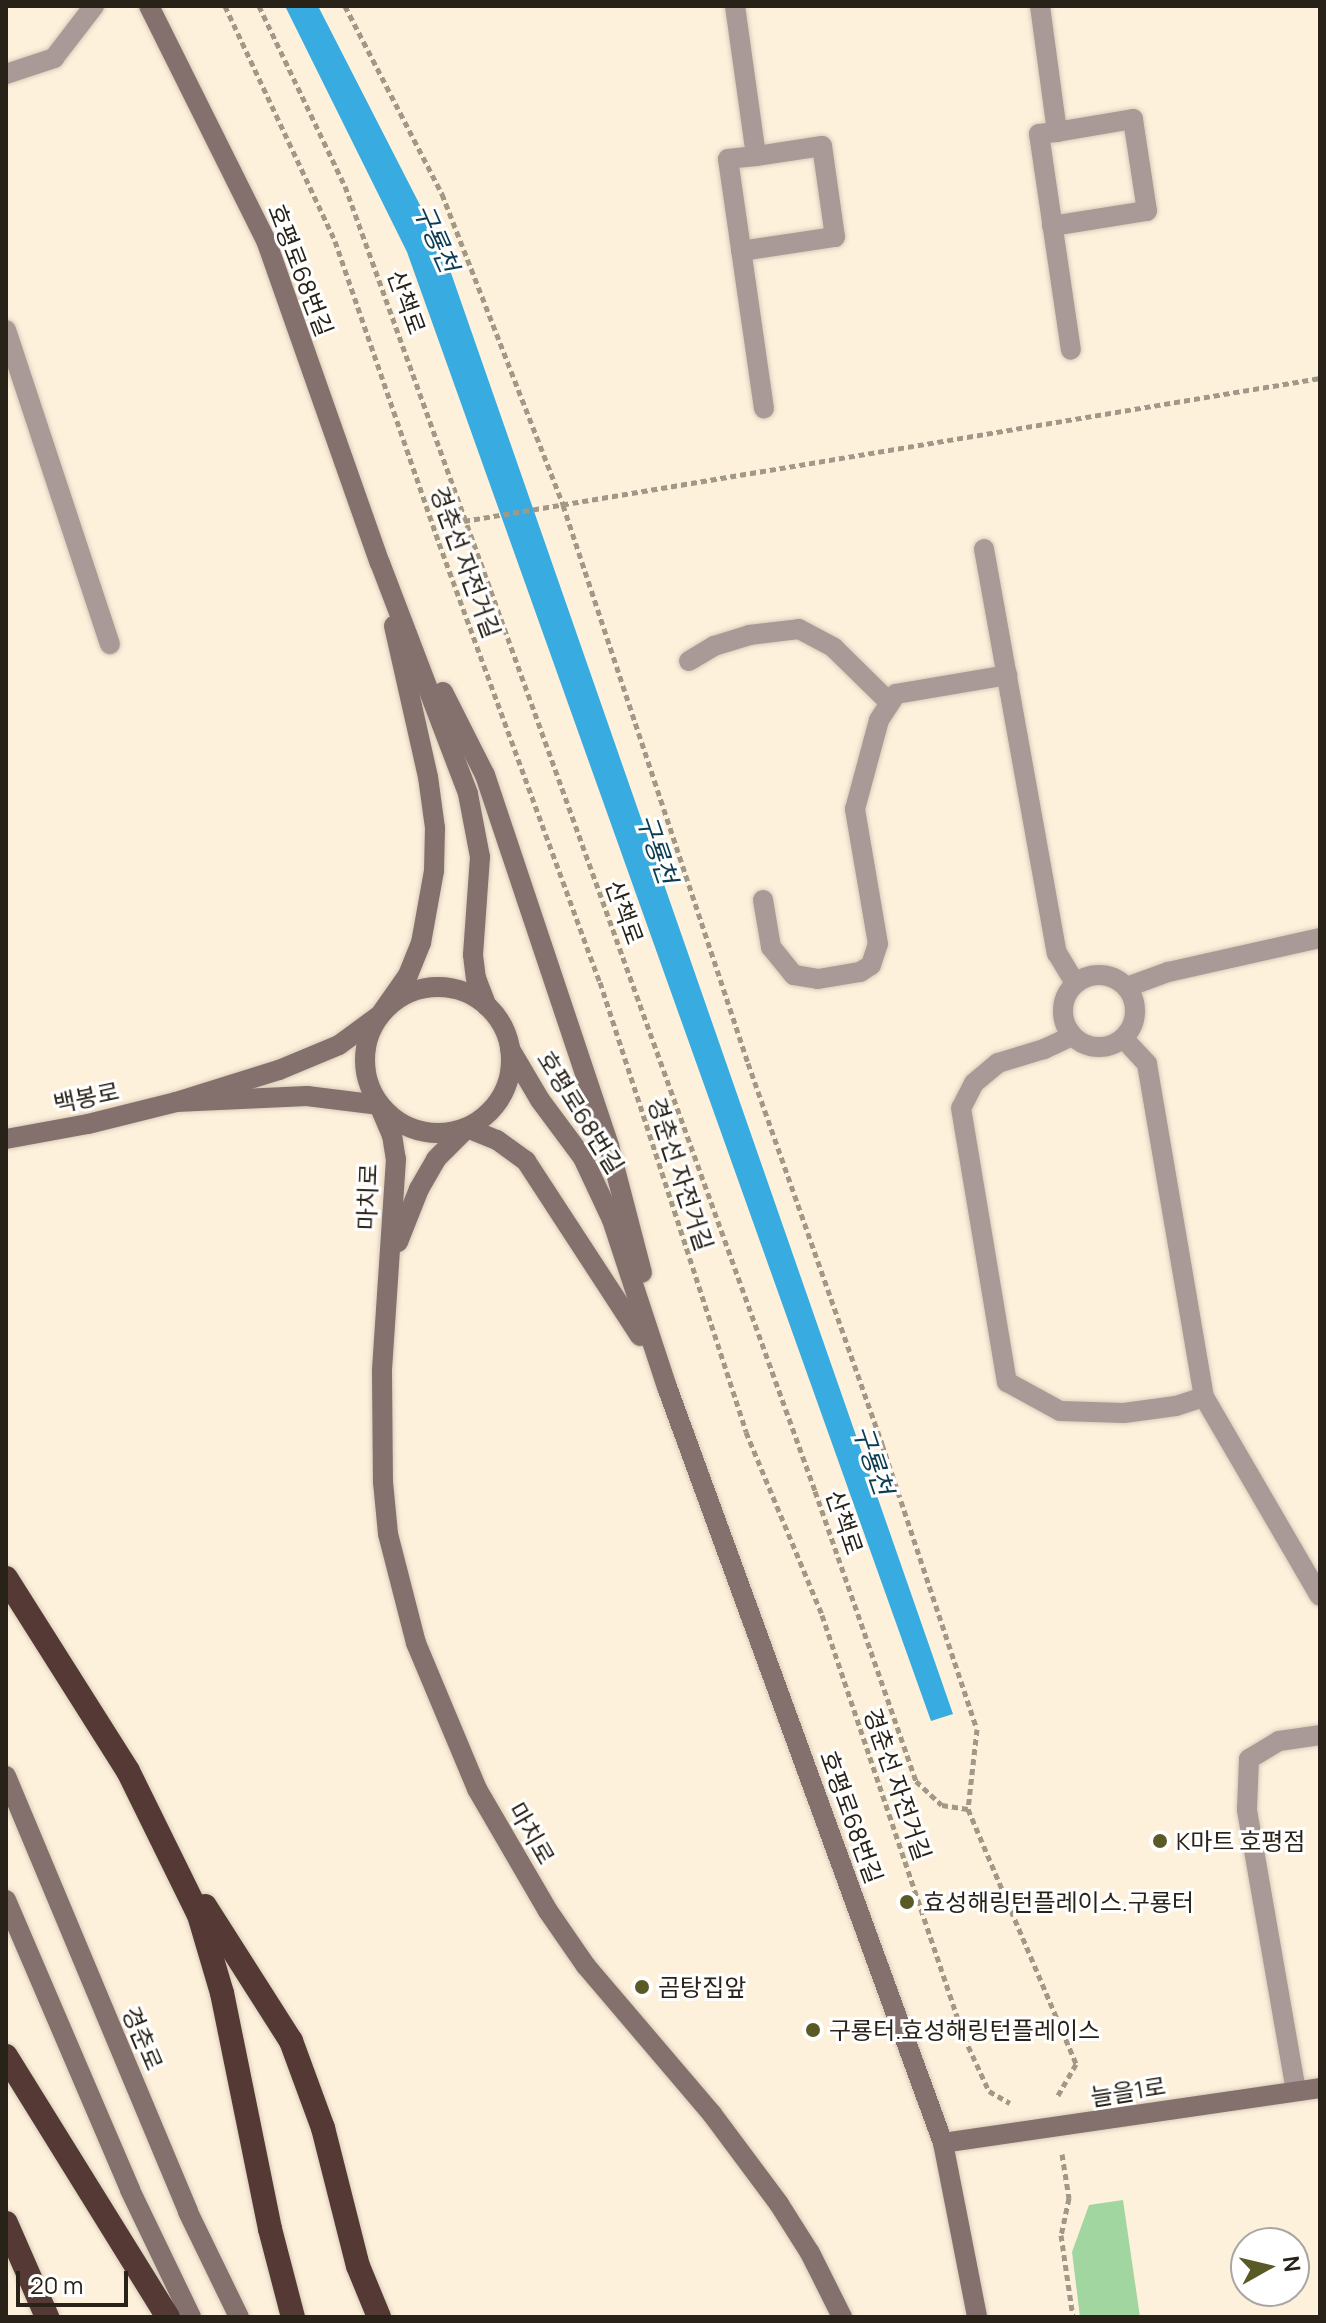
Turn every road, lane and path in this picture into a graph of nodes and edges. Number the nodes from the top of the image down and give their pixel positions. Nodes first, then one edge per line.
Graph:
1 (94, 6) edge
2 (149, 6) edge
3 (225, 6) edge
4 (259, 6) edge
5 (345, 6) edge
6 (735, 6) edge
7 (1040, 6) edge
8 (6, 74) edge
9 (1057, 132) junction
10 (756, 156) junction
11 (1052, 226) junction
12 (741, 251) junction
13 (6, 330) edge
14 (1071, 350) dead end
15 (1320, 378) edge
16 (764, 408) dead end
17 (563, 505) junction
18 (464, 521) junction
19 (984, 549) dead end
20 (380, 563) junction
21 (110, 644) dead end
22 (689, 661) dead end
23 (1007, 675) junction
24 (890, 703) junction
25 (763, 900) dead end
26 (1320, 938) edge
27 (1075, 983) junction
28 (1127, 987) junction
29 (487, 1006) junction
30 (380, 1015) junction
31 (1072, 1036) junction
32 (1124, 1039) junction
33 (510, 1049) junction
34 (176, 1102) junction
35 (379, 1105) junction
36 (467, 1128) junction
37 (6, 1139) edge
38 (388, 1293) junction
39 (667, 1387) junction
40 (1204, 1397) junction
41 (6, 1578) edge
42 (1320, 1596) edge
43 (1320, 1735) edge
44 (6, 1776) edge
45 (968, 1809) junction
46 (168, 1846) junction
47 (6, 1900) edge
48 (6, 2056) edge
49 (1320, 2088) edge
50 (1296, 2091) junction
51 (1024, 2103) dead end
52 (1058, 2128) junction
53 (943, 2143) junction
54 (6, 2223) edge
55 (47, 2317) edge
56 (168, 2317) edge
57 (191, 2317) edge
58 (239, 2317) edge
59 (293, 2317) edge
60 (379, 2317) edge
61 (842, 2317) edge
62 (977, 2317) edge
63 (1073, 2317) edge

1 - 8 street
2 - 20 street, 호평로68번길
3 - 51 path, 경춘선 자전거길
4 - 18 path, 산책로
5 - 17 path
6 - 10 street
7 - 9 street
9 - 11 street
9 - 11 street
10 - 12 street
10 - 12 street
11 - 14 street
12 - 16 street
13 - 21 street
15 - 17 path
17 - 18 path
17 - 45 path
18 - 45 path, 산책로
19 - 23 street
20 - 29 street, 호평로68번길
20 - 30 street, 호평로68번길
20 - 39 street
22 - 24 street
23 - 24 street
23 - 27 street
24 - 25 street
26 - 28 street
27 - 28 street
27 - 31 street
28 - 32 street
29 - 30 street
29 - 33 street
30 - 34 street
30 - 35 street
31 - 32 street
31 - 40 street
32 - 40 street
33 - 36 street
33 - 39 street, 호평로68번길
34 - 35 street
34 - 37 street, 백봉로
35 - 36 street
35 - 38 street, 마치로
36 - 38 street, 마치로
36 - 39 street, 호평로68번길
38 - 61 street, 마치로
39 - 53 street, 호평로68번길
40 - 42 street
41 - 46 highway
43 - 50 street
44 - 58 street, 경춘로
45 - 52 path
46 - 59 highway
46 - 60 highway
47 - 57 street
48 - 56 highway
49 - 50 street, 늘을1로
50 - 52 street, 늘을1로
52 - 53 street, 늘을1로
52 - 63 path
53 - 62 street, 호평로68번길
54 - 55 highway

